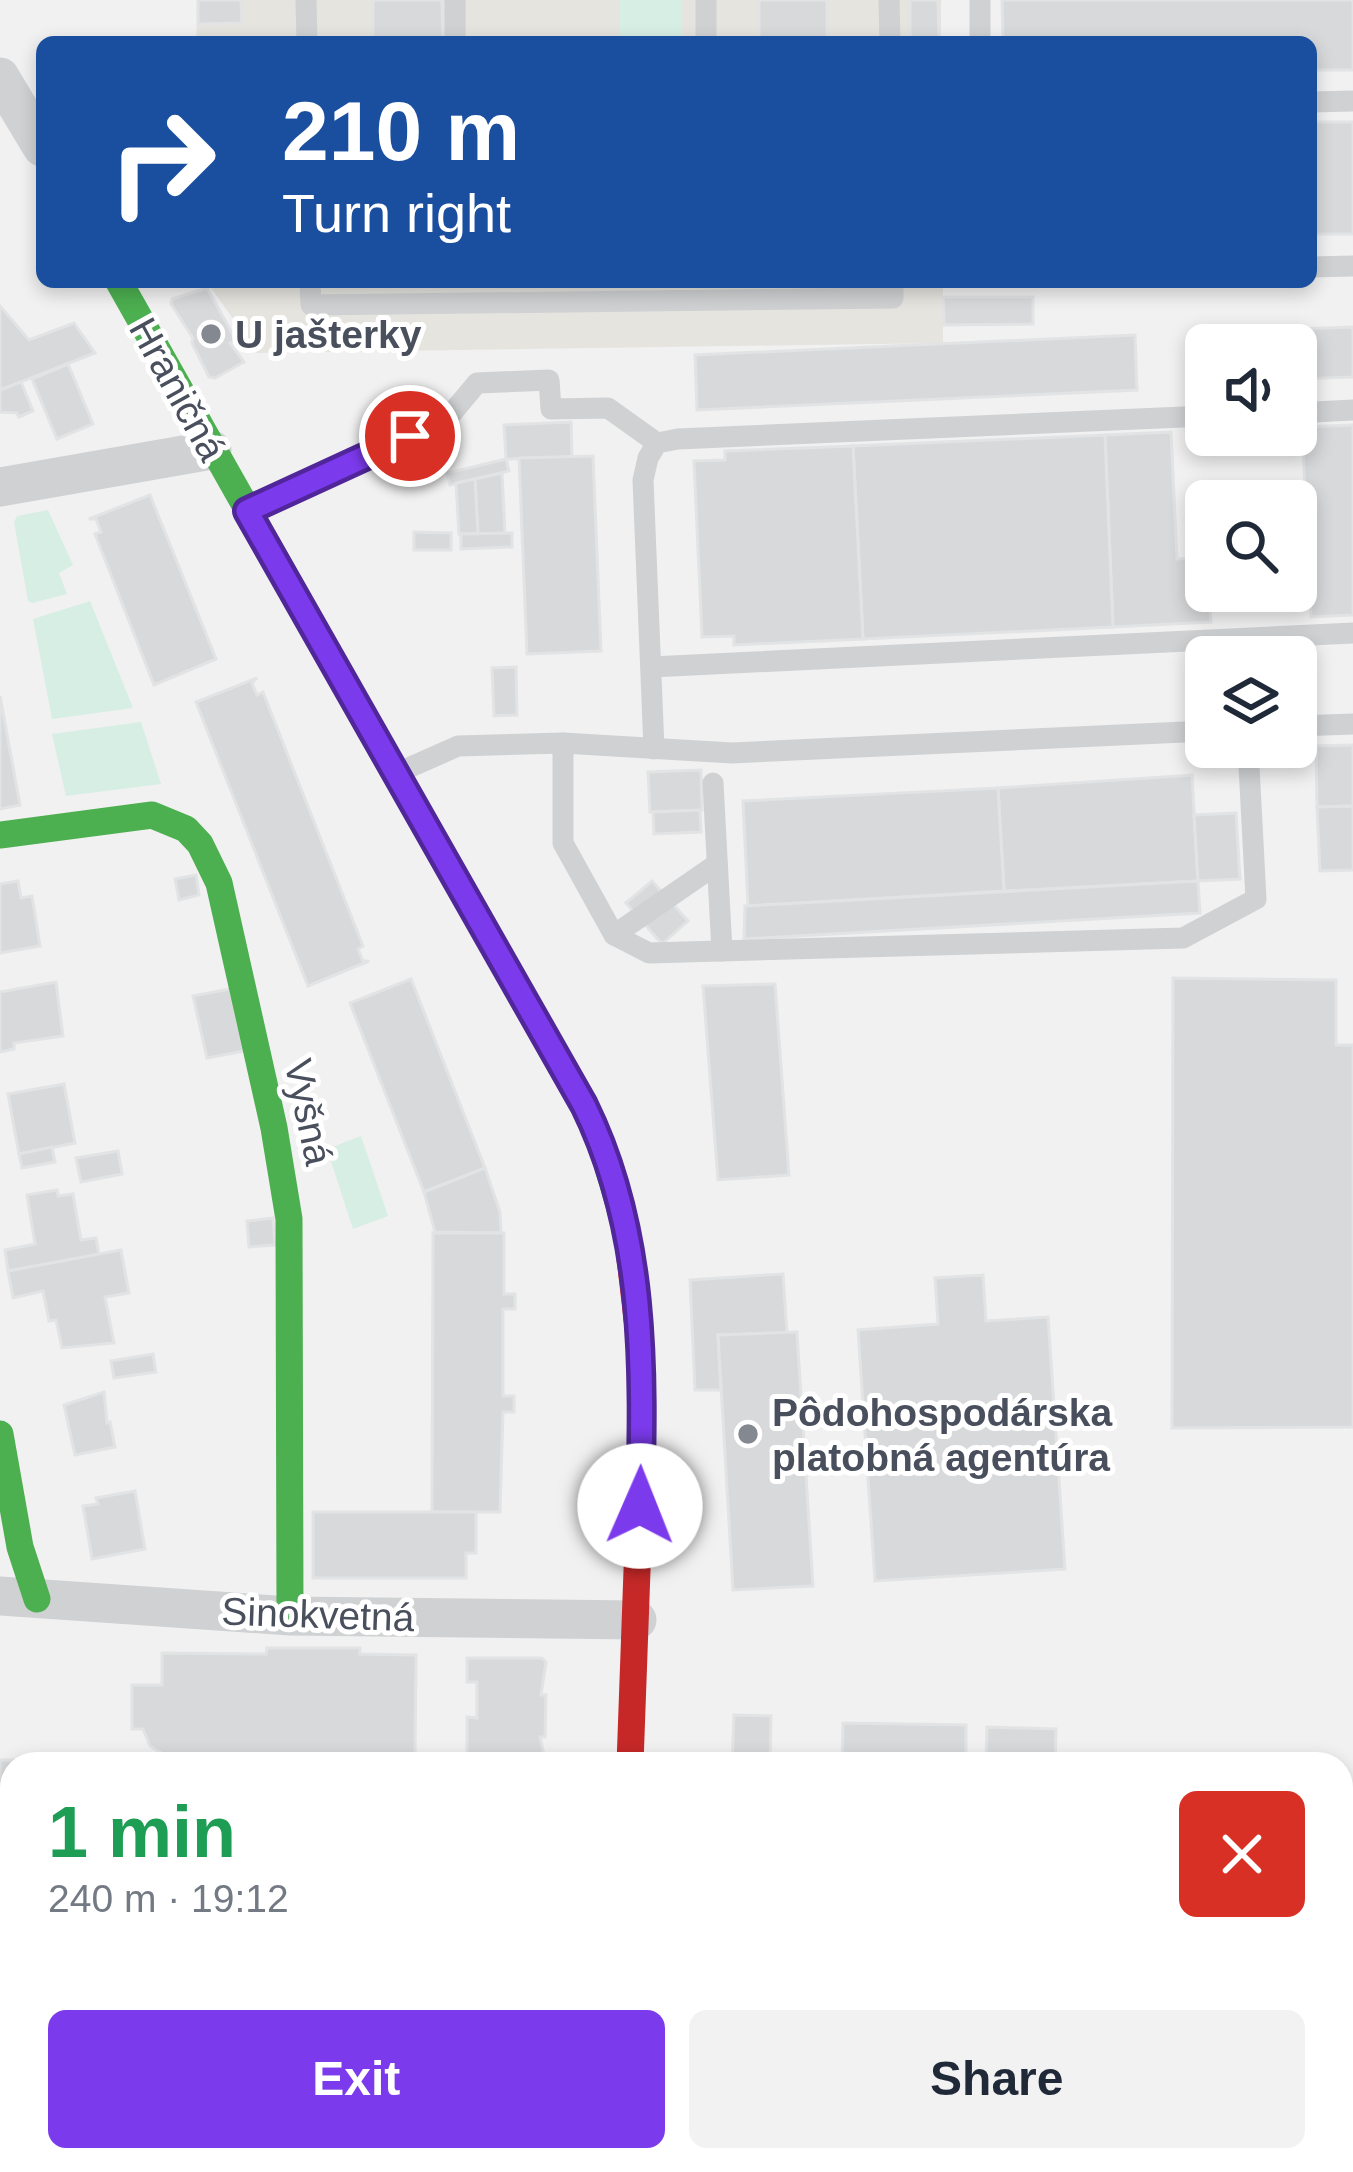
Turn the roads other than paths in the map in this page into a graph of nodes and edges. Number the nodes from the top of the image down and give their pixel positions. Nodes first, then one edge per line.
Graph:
1 (306, 0) edge
2 (454, 0) edge
3 (706, 0) edge
4 (890, 0) edge
5 (980, 0) edge
6 (307, 36) edge
7 (455, 36) edge
8 (706, 36) edge
9 (890, 36) edge
10 (980, 36) edge
11 (0, 77) edge
12 (1353, 101) edge
13 (1317, 102) edge
14 (36, 137) edge
15 (1353, 266) edge
16 (1317, 267) edge
17 (122, 288) edge
18 (310, 288) edge
19 (893, 288) edge
20 (600, 292) edge
21 (457, 293) edge
22 (1353, 410) edge
23 (1317, 411) edge
24 (1185, 417) edge
25 (657, 443) junction
26 (212, 450) junction
27 (0, 487) edge
28 (247, 511) junction
29 (1353, 633) edge
30 (651, 667) junction
31 (1353, 724) edge
32 (1317, 725) edge
33 (1185, 731) edge
34 (562, 743) junction
35 (654, 749) junction
36 (1249, 768) edge
37 (396, 774) junction
38 (713, 783) dead end
39 (0, 835) edge
40 (717, 864) junction
41 (614, 935) junction
42 (722, 951) junction
43 (0, 1434) edge
44 (19, 1598) edge
45 (290, 1616) junction
46 (637, 1620) junction
47 (631, 1752) edge

1 - 6 lane
2 - 7 lane
3 - 8 lane
4 - 9 lane
5 - 10 lane
11 - 14 street
12 - 13 lane
15 - 16 lane
17 - 26 street, Hraničná
18 - 21 lane
19 - 20 lane
20 - 21 lane
22 - 23 lane
24 - 25 lane
25 - 28 lane
25 - 30 lane
26 - 27 street
26 - 28 street, Hraničná
28 - 37 street, Hraničná
29 - 30 lane
30 - 35 lane
31 - 32 lane
33 - 35 lane
34 - 35 lane
34 - 37 lane
34 - 41 lane
36 - 42 lane
37 - 46 street, Hraničná
38 - 40 lane
39 - 45 street, Vyšná
40 - 41 lane
40 - 42 lane
41 - 42 lane
43 - 44 street
44 - 45 street, Sinokvetná
45 - 46 street, Sinokvetná
46 - 47 street, Hraničná

